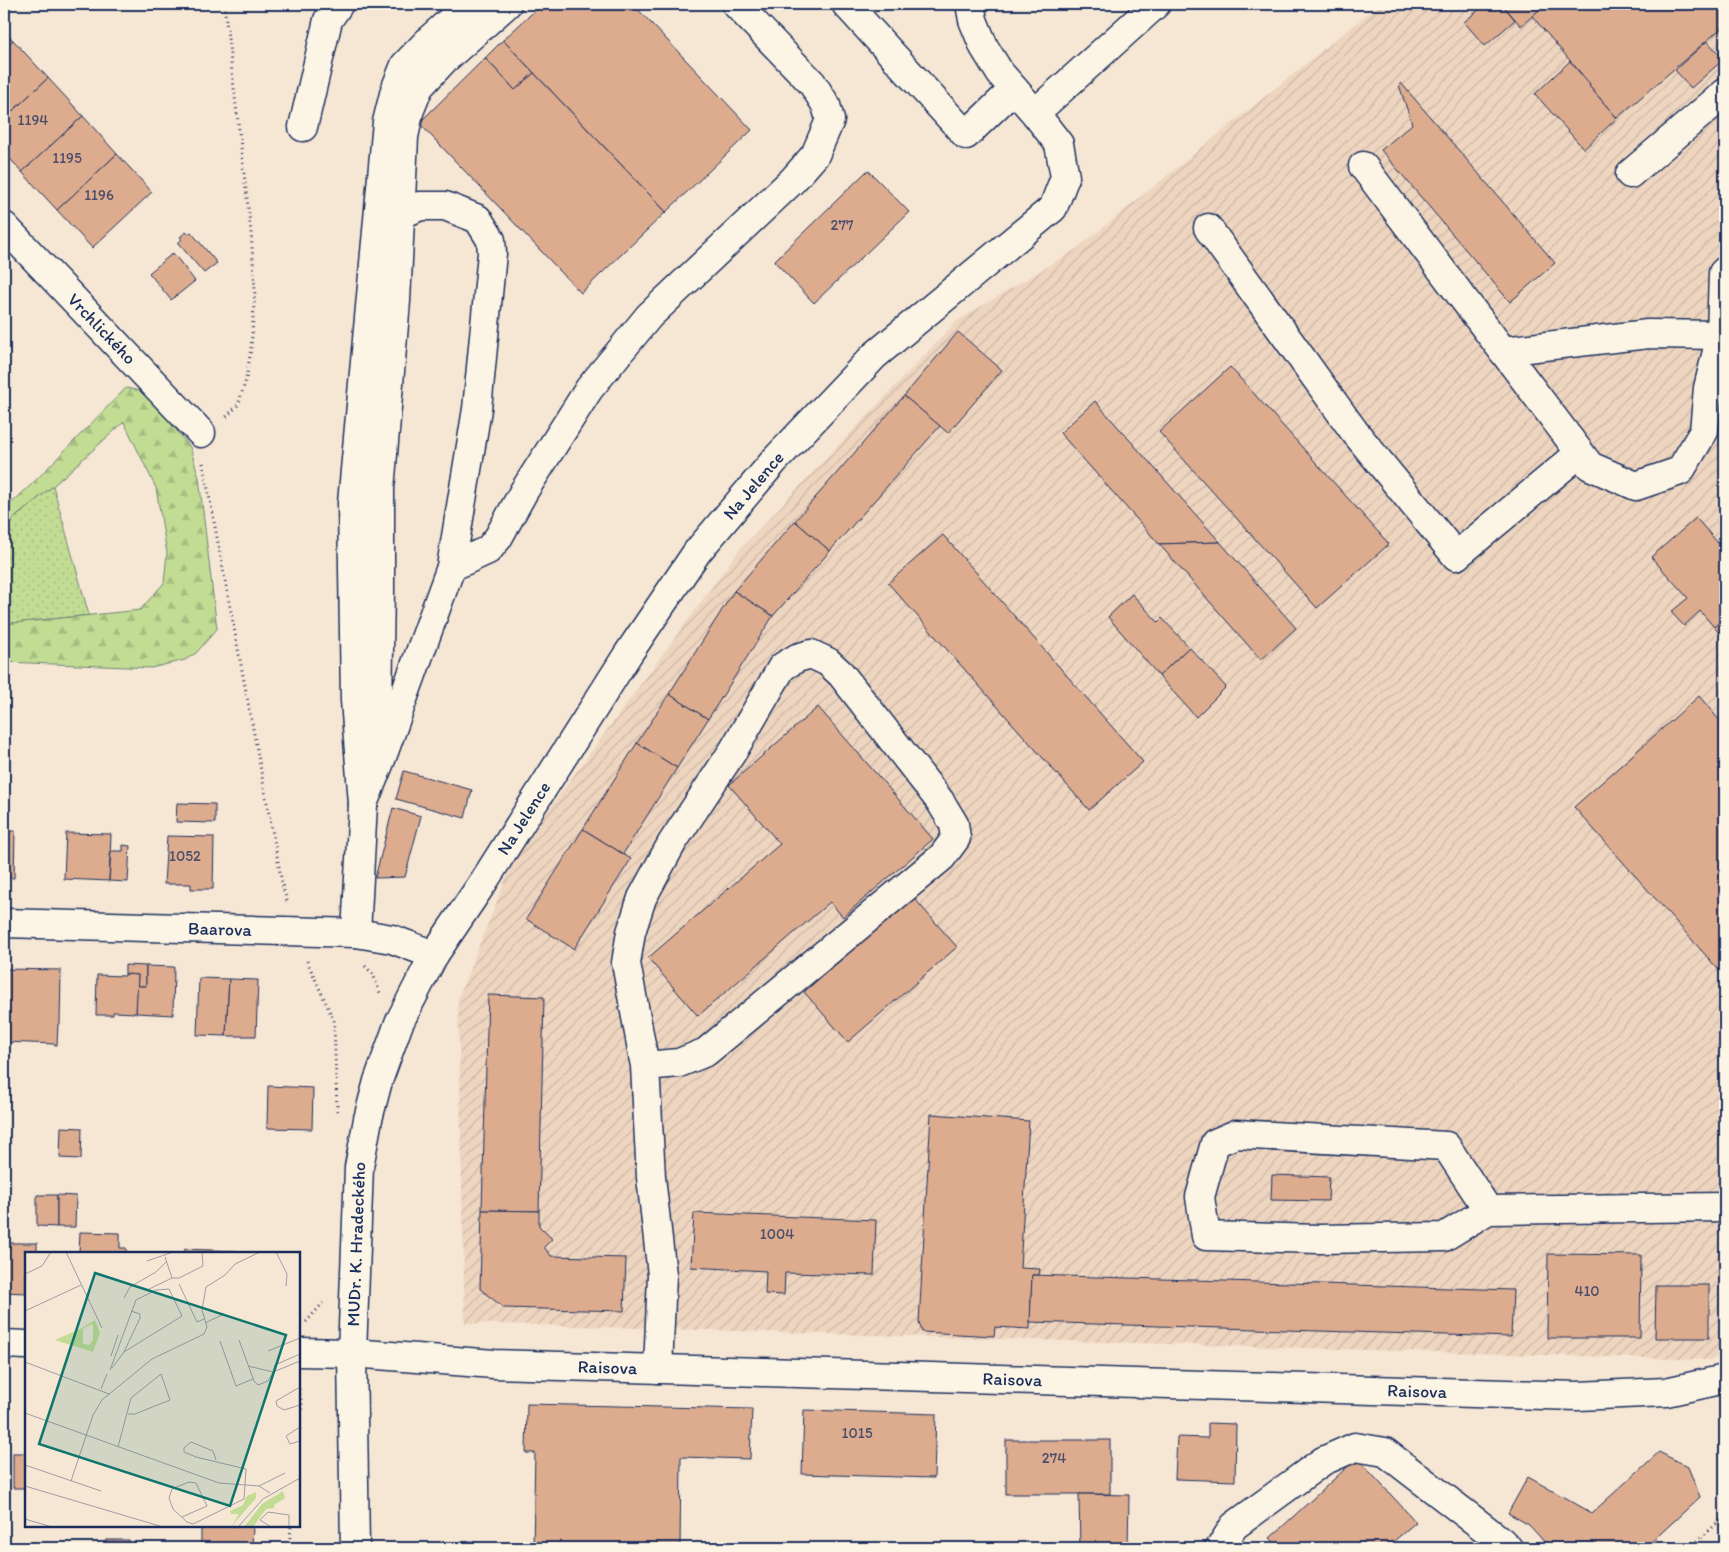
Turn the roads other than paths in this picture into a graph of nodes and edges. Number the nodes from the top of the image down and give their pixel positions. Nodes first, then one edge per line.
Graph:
1 (339, 4) edge
2 (469, 4) edge
3 (507, 4) edge
4 (736, 4) edge
5 (846, 4) edge
6 (970, 4) edge
7 (1156, 4) edge
8 (1007, 81) junction
9 (1725, 93) edge
10 (1035, 114) junction
11 (303, 127) dead end
12 (1363, 166) dead end
13 (1630, 174) dead end
14 (400, 216) junction
15 (4, 226) edge
16 (1208, 228) dead end
17 (1725, 271) edge
18 (1723, 333) edge
19 (1503, 351) junction
20 (201, 433) road end
21 (1580, 453) junction
22 (451, 567) junction
23 (382, 757) junction
24 (363, 804) junction
25 (4, 923) edge
26 (356, 933) junction
27 (434, 955) junction
28 (645, 1066) junction
29 (1725, 1207) edge
30 (1488, 1210) junction
31 (4, 1344) edge
32 (25, 1345) edge
33 (300, 1352) edge
34 (352, 1353) junction
35 (658, 1369) junction
36 (1725, 1379) edge
37 (355, 1548) edge
38 (1220, 1548) edge
39 (1508, 1548) edge

1 - 11 street
2 - 24 street
3 - 14 street
4 - 22 street
5 - 8 street
6 - 8 street, Na Jelence
7 - 10 street
8 - 10 street, Na Jelence
9 - 13 street
10 - 27 street, Na Jelence
12 - 19 street
14 - 22 street
14 - 23 street
15 - 20 street, Vrchlického
16 - 21 street
17 - 18 street
18 - 19 street
18 - 21 street
19 - 21 street
22 - 23 street
23 - 24 street
24 - 26 street
25 - 26 street, Baarova
26 - 27 street, Baarova
27 - 34 street, MUDr. K. Hradeckého
28 - 28 street
28 - 35 street
29 - 30 street
30 - 30 street
31 - 32 street
33 - 34 street, Raisova
34 - 35 street, Raisova
34 - 37 street, MUDr. K. Hradeckého
35 - 36 street, Raisova
38 - 39 street

